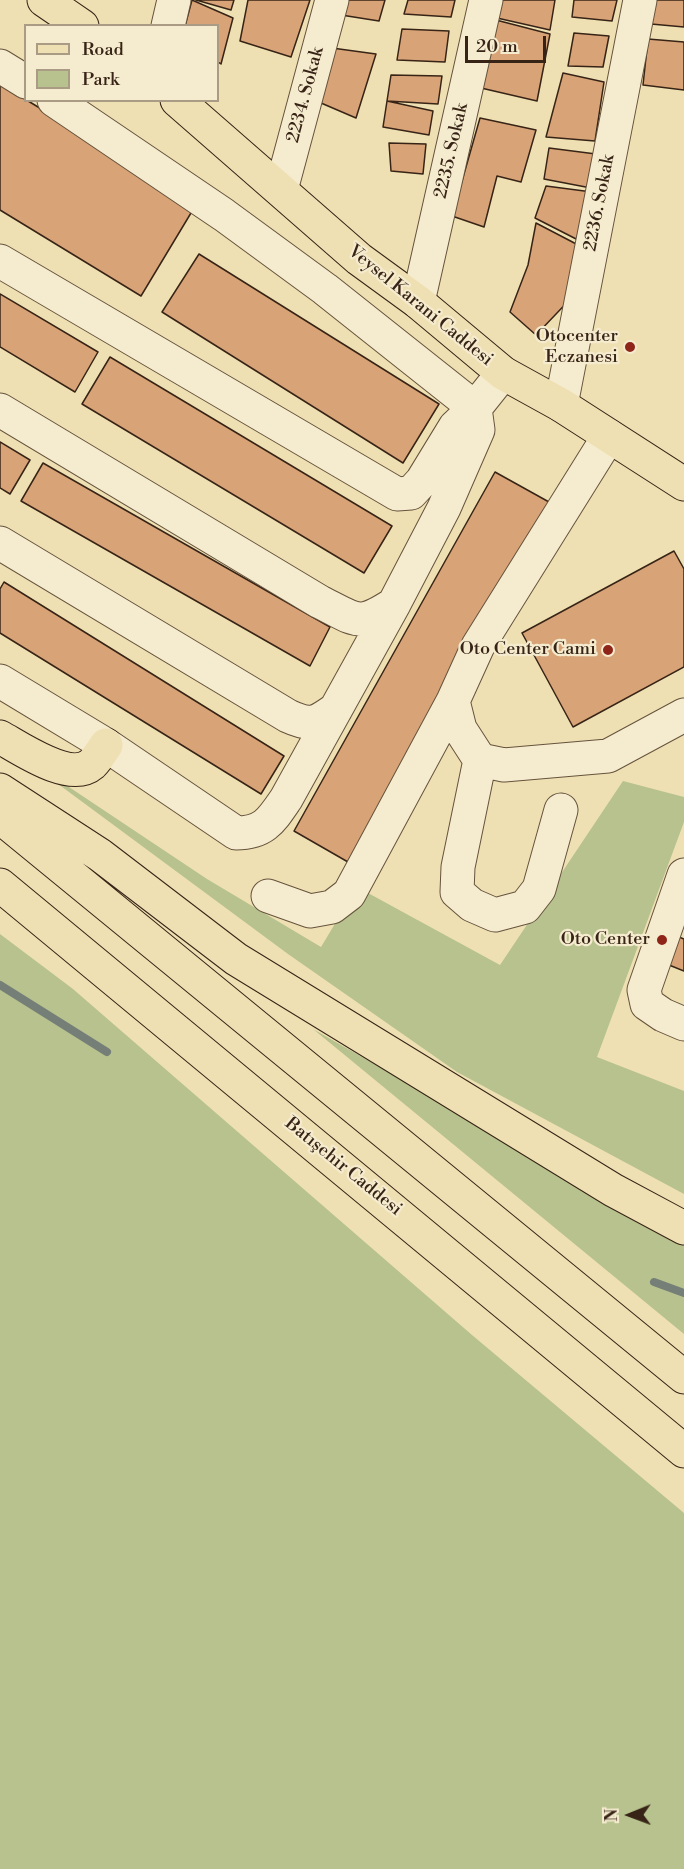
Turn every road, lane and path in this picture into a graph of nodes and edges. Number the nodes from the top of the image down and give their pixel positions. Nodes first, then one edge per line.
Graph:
1 (44, 0) edge
2 (174, 0) edge
3 (332, 0) edge
4 (486, 0) edge
5 (640, 0) edge
6 (73, 23) edge
7 (168, 24) edge
8 (0, 66) edge
9 (24, 81) edge
10 (57, 102) edge
11 (179, 102) edge
12 (281, 190) junction
13 (0, 261) edge
14 (418, 302) junction
15 (503, 373) junction
16 (561, 405) junction
17 (476, 408) junction
18 (0, 410) edge
19 (609, 436) junction
20 (684, 484) edge
21 (0, 543) edge
22 (394, 604) junction
23 (0, 681) edge
24 (453, 701) junction
25 (336, 709) junction
26 (684, 714) edge
27 (0, 737) edge
28 (106, 745) junction
29 (480, 760) junction
30 (0, 790) edge
31 (561, 810) dead end
32 (0, 817) edge
33 (0, 885) edge
34 (268, 896) dead end
35 (680, 897) edge
36 (684, 1024) edge
37 (684, 1228) edge
38 (684, 1377) edge
39 (684, 1451) edge

1 - 6 main road
2 - 7 street
3 - 12 street, 2234. Sokak
4 - 14 street, 2235. Sokak
5 - 16 street, 2236. Sokak
8 - 9 street
10 - 17 street
11 - 12 main road, Veysel Karani Caddesi
12 - 14 main road, Veysel Karani Caddesi
13 - 17 street
14 - 15 main road, Veysel Karani Caddesi
15 - 16 main road, Veysel Karani Caddesi
15 - 17 street
16 - 19 main road, Veysel Karani Caddesi
17 - 22 street
18 - 22 street
19 - 20 main road, Veysel Karani Caddesi
19 - 24 street
21 - 25 street
22 - 25 street
23 - 28 street
24 - 29 street
24 - 34 street
25 - 28 street
26 - 29 street
27 - 28 main road
29 - 31 street
30 - 37 main road
32 - 38 main road
33 - 39 main road, Batışehir Caddesi
35 - 36 street

